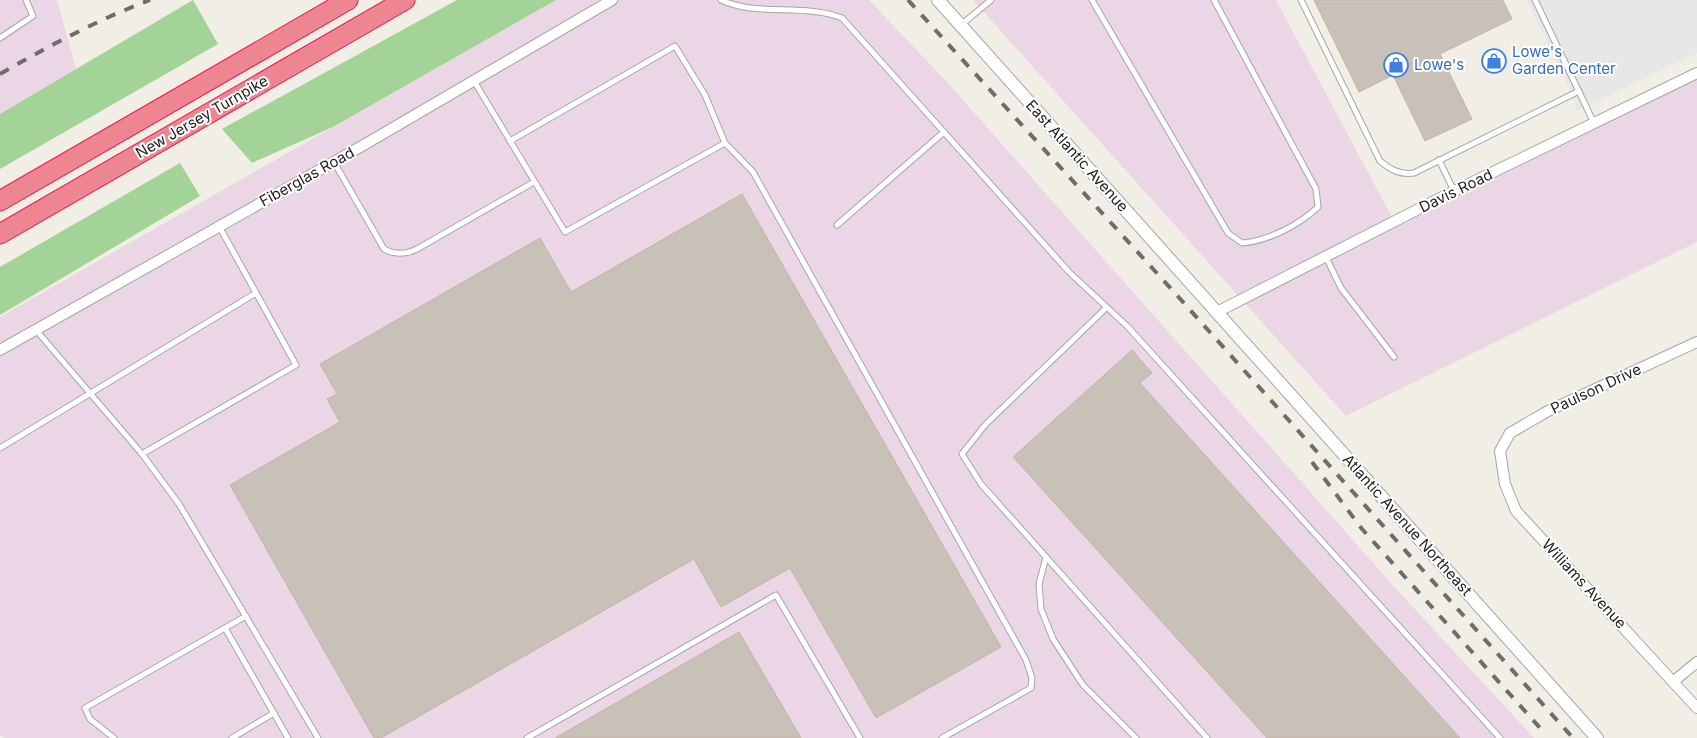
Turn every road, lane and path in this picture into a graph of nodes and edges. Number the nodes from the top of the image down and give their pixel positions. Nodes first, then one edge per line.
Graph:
1 (26, 0) edge
2 (348, 0) edge
3 (405, 0) edge
4 (612, 0) edge
5 (721, 0) edge
6 (938, 0) edge
7 (990, 0) edge
8 (1092, 0) edge
9 (1214, 0) edge
10 (1301, 0) edge
11 (1535, 0) edge
12 (960, 25) junction
13 (0, 38) edge
14 (1697, 74) edge
15 (474, 81) junction
16 (1579, 91) junction
17 (1594, 123) junction
18 (944, 132) junction
19 (510, 141) junction
20 (725, 143) junction
21 (1439, 160) junction
22 (334, 162) junction
23 (534, 182) junction
24 (1454, 192) junction
25 (0, 201) edge
26 (837, 225) dead end
27 (219, 226) junction
28 (0, 234) edge
29 (1326, 257) junction
30 (256, 293) junction
31 (1106, 308) junction
32 (1217, 312) junction
33 (35, 330) junction
34 (1697, 342) edge
35 (0, 350) edge
36 (1394, 357) dead end
37 (89, 394) junction
38 (1503, 446) joint
39 (0, 448) edge
40 (142, 454) junction
41 (1046, 557) junction
42 (246, 616) junction
43 (224, 628) junction
44 (1697, 662) edge
45 (1674, 681) junction
46 (1697, 708) edge
47 (274, 713) junction
48 (114, 738) edge
49 (232, 738) edge
50 (288, 738) edge
51 (318, 738) edge
52 (527, 738) edge
53 (860, 738) edge
54 (942, 738) edge
55 (1136, 738) edge
56 (1207, 738) edge
57 (1500, 738) edge
58 (1597, 738) edge

1 - 13 lane
2 - 25 highway, New Jersey Turnpike
3 - 28 highway, New Jersey Turnpike
4 - 15 street, Fiberglas Road
5 - 18 lane
6 - 12 street, East Atlantic Avenue
7 - 12 lane
8 - 9 lane
10 - 21 lane
11 - 16 lane
12 - 32 street, East Atlantic Avenue
14 - 17 street, Davis Road
15 - 19 lane
15 - 22 street, Fiberglas Road
16 - 17 lane
16 - 21 lane
17 - 24 street, Davis Road
18 - 26 lane
18 - 31 lane
19 - 20 lane
19 - 23 lane
20 - 23 lane
20 - 54 lane
21 - 24 lane
22 - 23 lane
22 - 27 street, Fiberglas Road
24 - 29 street, Davis Road
27 - 30 lane
27 - 33 street, Fiberglas Road
29 - 32 street, Davis Road
29 - 36 lane
30 - 37 lane
30 - 40 lane
31 - 41 lane
31 - 57 lane
32 - 58 street, Atlantic Avenue Northeast
33 - 35 street, Fiberglas Road
33 - 37 lane
34 - 38 street, Paulson Drive
37 - 39 lane
37 - 40 lane
38 - 45 street, Williams Avenue
40 - 42 lane
41 - 55 lane
41 - 56 lane
42 - 43 lane
42 - 51 lane
43 - 47 lane
43 - 48 lane
44 - 45 street
45 - 46 street, Williams Avenue
47 - 49 lane
47 - 50 lane
52 - 53 lane

